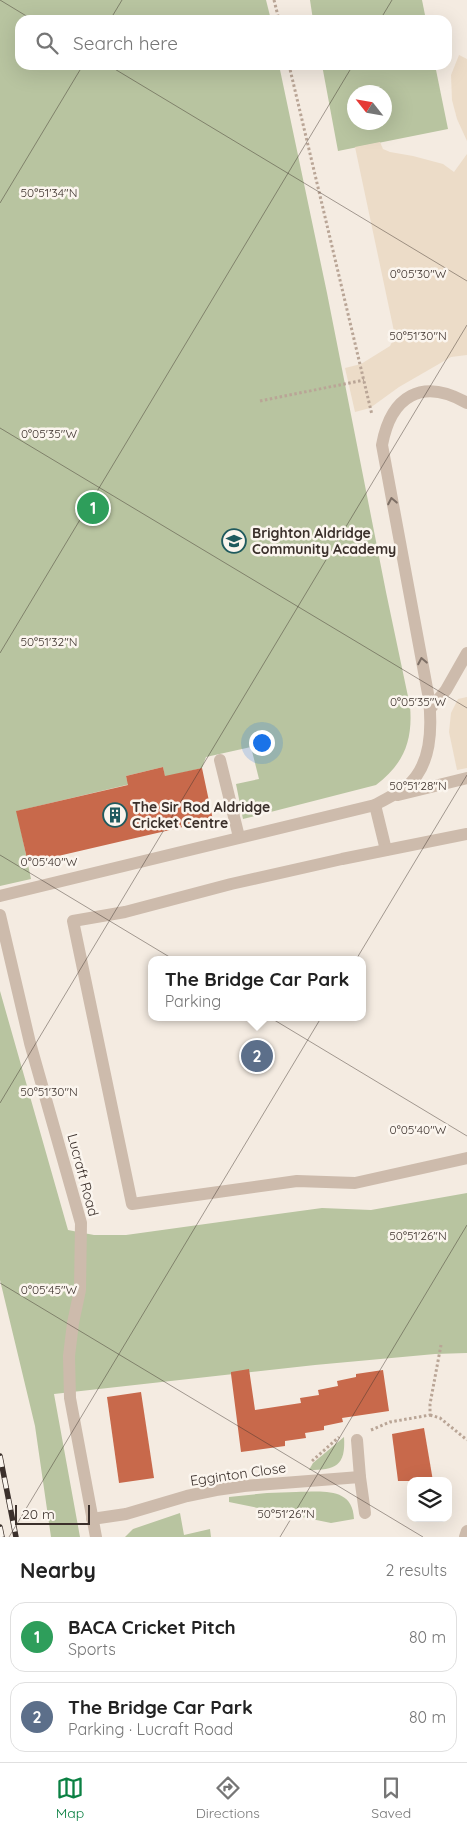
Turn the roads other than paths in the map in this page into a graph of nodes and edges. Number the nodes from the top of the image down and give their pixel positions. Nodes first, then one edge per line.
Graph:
1 (467, 403) edge
2 (467, 653) edge
3 (430, 709) junction
4 (220, 760) dead end
5 (467, 778) edge
6 (381, 802) junction
7 (467, 834) edge
8 (239, 837) junction
9 (386, 850) junction
10 (0, 896) edge
11 (0, 915) edge
12 (467, 1158) edge
13 (362, 1436) road end
14 (360, 1477) junction
15 (365, 1513) dead end
16 (92, 1519) junction
17 (467, 1530) edge
18 (96, 1537) edge
19 (465, 1537) edge

3 -> 1 street
2 - 3 street
3 - 6 street
4 - 8 street
5 - 6 street
6 - 8 street
6 - 9 street
7 - 9 street
8 - 10 street
9 - 12 street
11 - 16 street, Lucraft Road
13 - 14 street
14 - 15 street
14 - 16 street, Egginton Close
16 - 18 street, Lucraft Road
17 - 19 street

